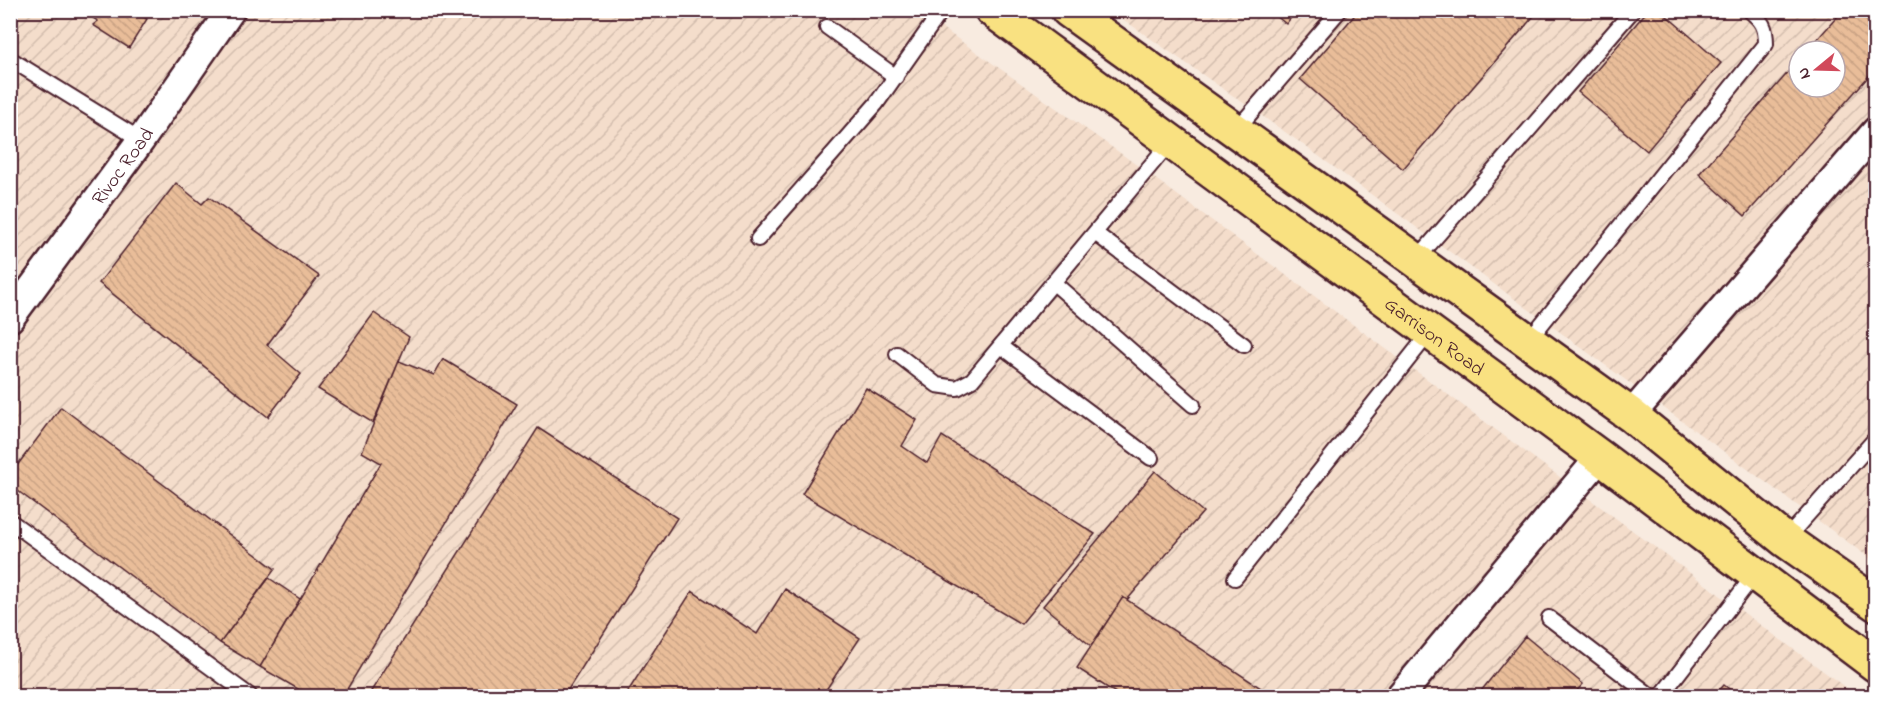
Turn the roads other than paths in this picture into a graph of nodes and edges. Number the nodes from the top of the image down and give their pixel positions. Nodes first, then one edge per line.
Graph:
1 (231, 10) edge
2 (942, 10) edge
3 (992, 10) edge
4 (1068, 10) edge
5 (1340, 10) edge
6 (1633, 10) edge
7 (1749, 10) edge
8 (827, 27) dead end
9 (10, 59) edge
10 (896, 77) junction
11 (1236, 129) junction
12 (1875, 131) edge
13 (141, 141) junction
14 (1171, 141) junction
15 (1095, 233) junction
16 (758, 239) dead end
17 (1416, 260) junction
18 (1054, 283) junction
19 (10, 318) edge
20 (1430, 332) junction
21 (1528, 340) junction
22 (1244, 345) dead end
23 (1001, 346) junction
24 (897, 354) dead end
25 (1193, 405) dead end
26 (1631, 415) junction
27 (1875, 438) edge
28 (1600, 457) junction
29 (1151, 458) dead end
30 (10, 521) edge
31 (1785, 540) junction
32 (1755, 574) junction
33 (1235, 578) dead end
34 (1875, 604) edge
35 (1549, 618) dead end
36 (1875, 665) edge
37 (250, 696) edge
38 (1400, 696) edge
39 (1651, 696) edge
40 (1661, 696) edge

1 - 13 street, Rivoc Road
2 - 10 lane
3 - 14 main road, Garrison Road
4 - 11 main road
5 - 11 lane
6 - 17 lane
7 - 21 lane
8 - 10 lane
9 - 13 lane
10 - 16 lane
11 - 17 main road
12 - 26 street
13 - 19 street, Rivoc Road
14 - 15 lane
14 - 20 main road, Garrison Road
15 - 18 lane
15 - 22 lane
17 - 21 main road
18 - 23 lane
18 - 25 lane
20 - 28 main road, Garrison Road
20 - 33 lane
21 - 26 main road
23 - 24 lane
23 - 29 lane
26 - 31 main road
27 - 31 lane
28 - 32 main road, Garrison Road
28 - 38 street
30 - 37 lane
31 - 34 main road
32 - 36 main road, Garrison Road
32 - 40 lane
35 - 39 lane

